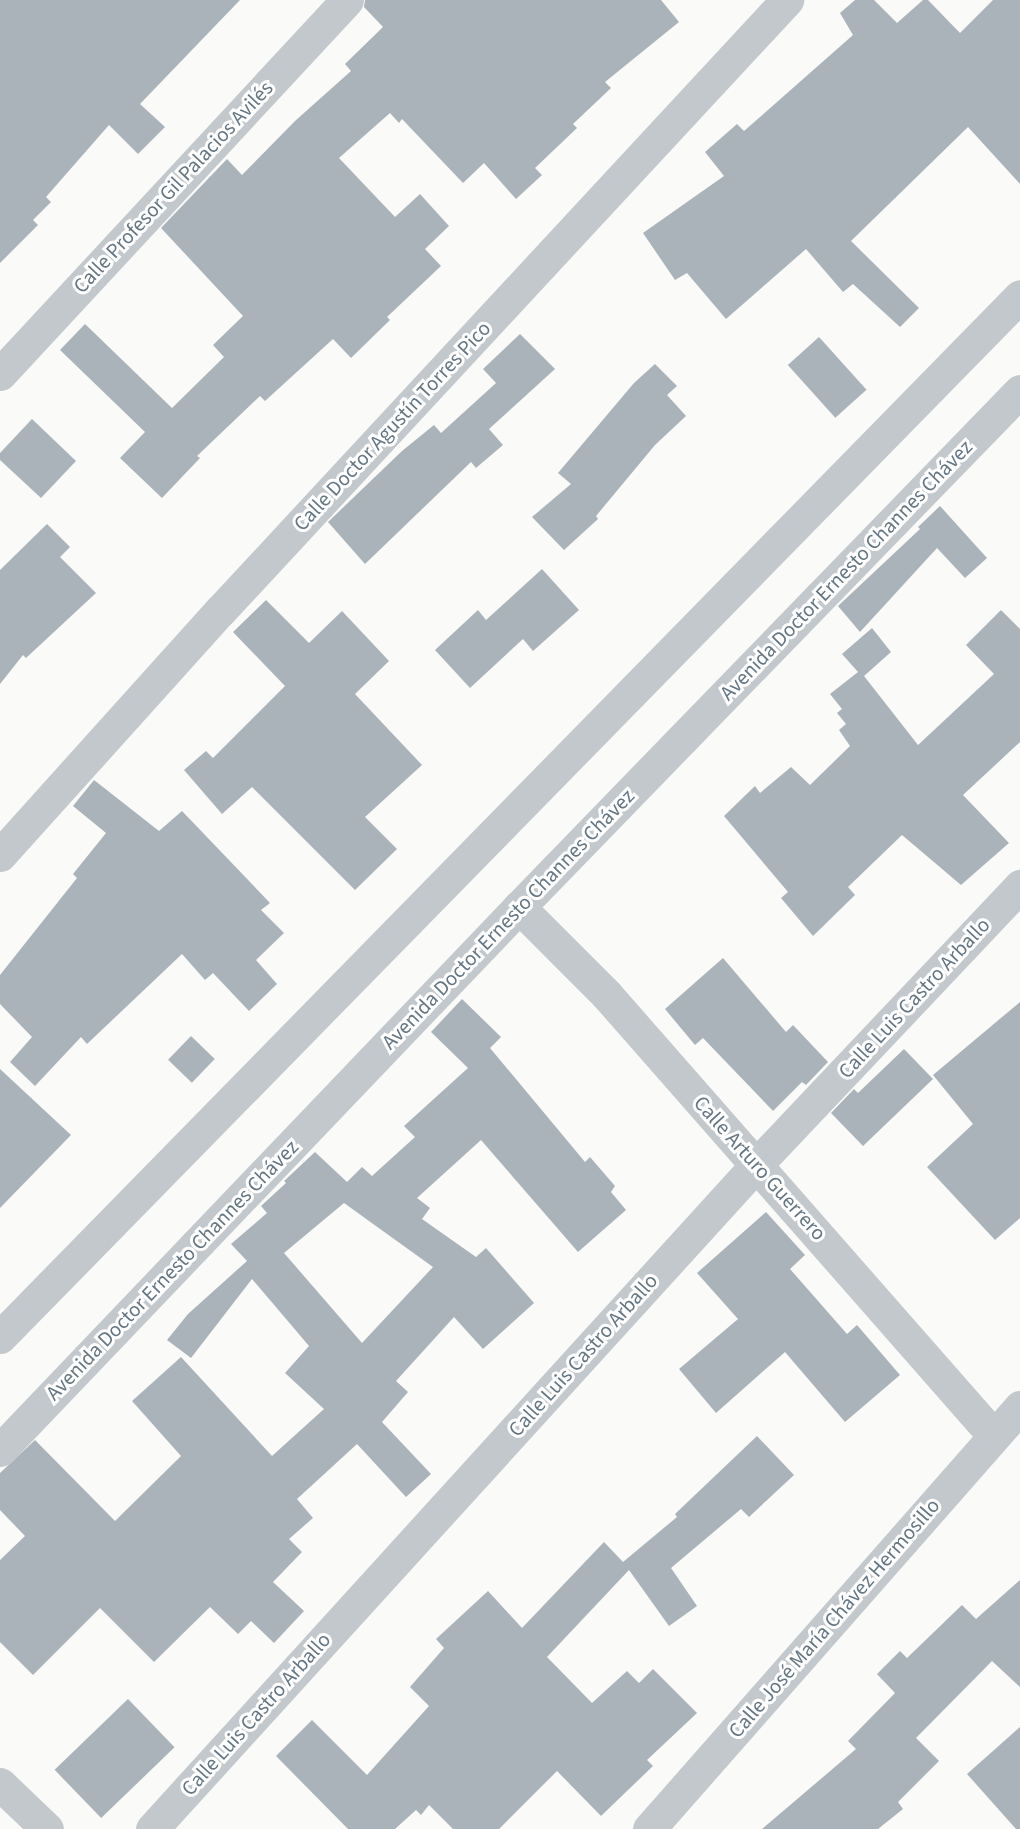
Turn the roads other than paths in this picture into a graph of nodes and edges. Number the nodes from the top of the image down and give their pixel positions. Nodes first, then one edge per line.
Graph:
1 (347, 0) edge
2 (787, 0) edge
3 (1020, 296) edge
4 (0, 374) edge
5 (1020, 391) edge
6 (0, 855) edge
7 (1020, 886) edge
8 (519, 907) junction
9 (757, 1164) junction
10 (0, 1337) edge
11 (1020, 1407) edge
12 (994, 1436) junction
13 (0, 1450) edge
14 (0, 1784) edge
15 (47, 1829) edge
16 (152, 1829) edge
17 (649, 1829) edge

1 - 4 street, Calle Profesor Gil Palacios Avilés
2 - 6 street, Calle Doctor Agustín Torres Pico
3 - 10 street
5 - 8 street, Avenida Doctor Ernesto Channes Chávez
7 - 9 street, Calle Luis Castro Arballo
8 - 9 street, Calle Arturo Guerrero
8 - 13 street, Avenida Doctor Ernesto Channes Chávez
9 - 12 street, Calle Arturo Guerrero
9 - 16 street, Calle Luis Castro Arballo
11 - 12 street, Calle José María Chávez Hermosillo
12 - 17 street, Calle José María Chávez Hermosillo
14 - 15 street

